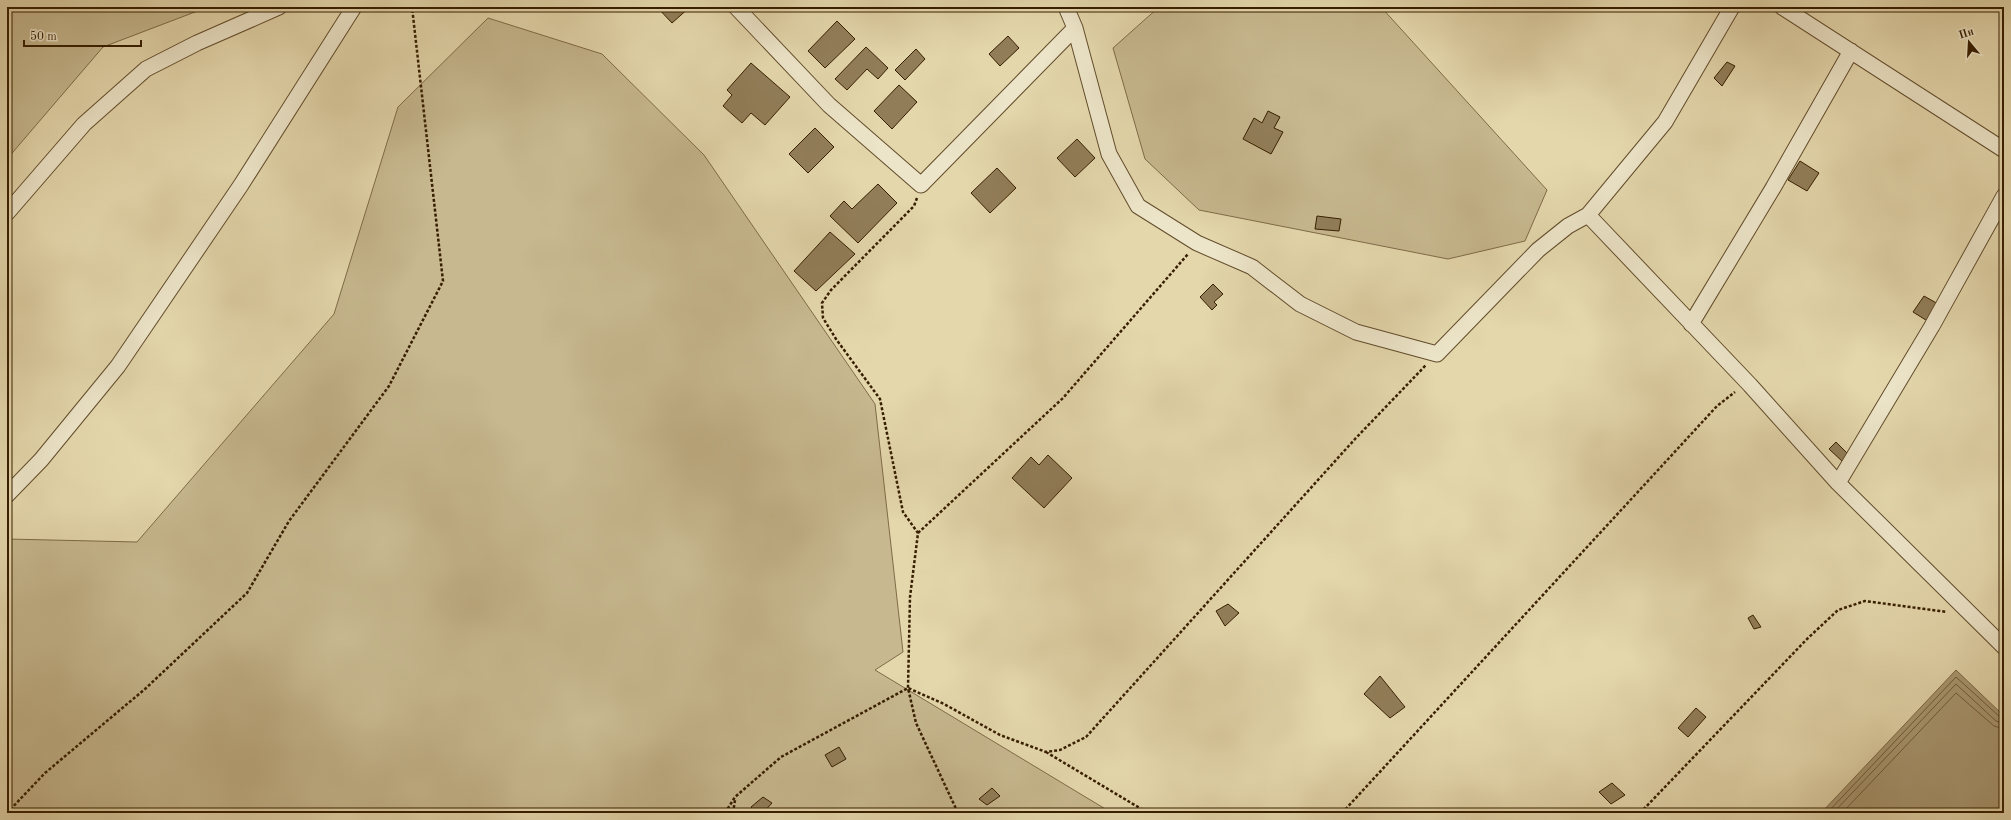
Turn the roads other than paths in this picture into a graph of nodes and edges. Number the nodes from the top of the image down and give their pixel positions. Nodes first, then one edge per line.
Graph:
1 (279, 7) edge
2 (354, 7) edge
3 (736, 7) edge
4 (1066, 7) edge
5 (1732, 7) edge
6 (1782, 7) edge
7 (1075, 28) junction
8 (1851, 51) junction
9 (2004, 150) edge
10 (2004, 196) edge
11 (7, 213) edge
12 (1588, 215) junction
13 (1691, 324) junction
14 (1838, 483) junction
15 (7, 495) edge
16 (2004, 648) edge

1 - 11 street
2 - 15 street
3 - 7 street
4 - 7 street
5 - 12 street
6 - 8 street
7 - 12 street
8 - 9 street
8 - 13 street
10 - 14 street
12 - 13 street
13 - 14 street
14 - 16 street

